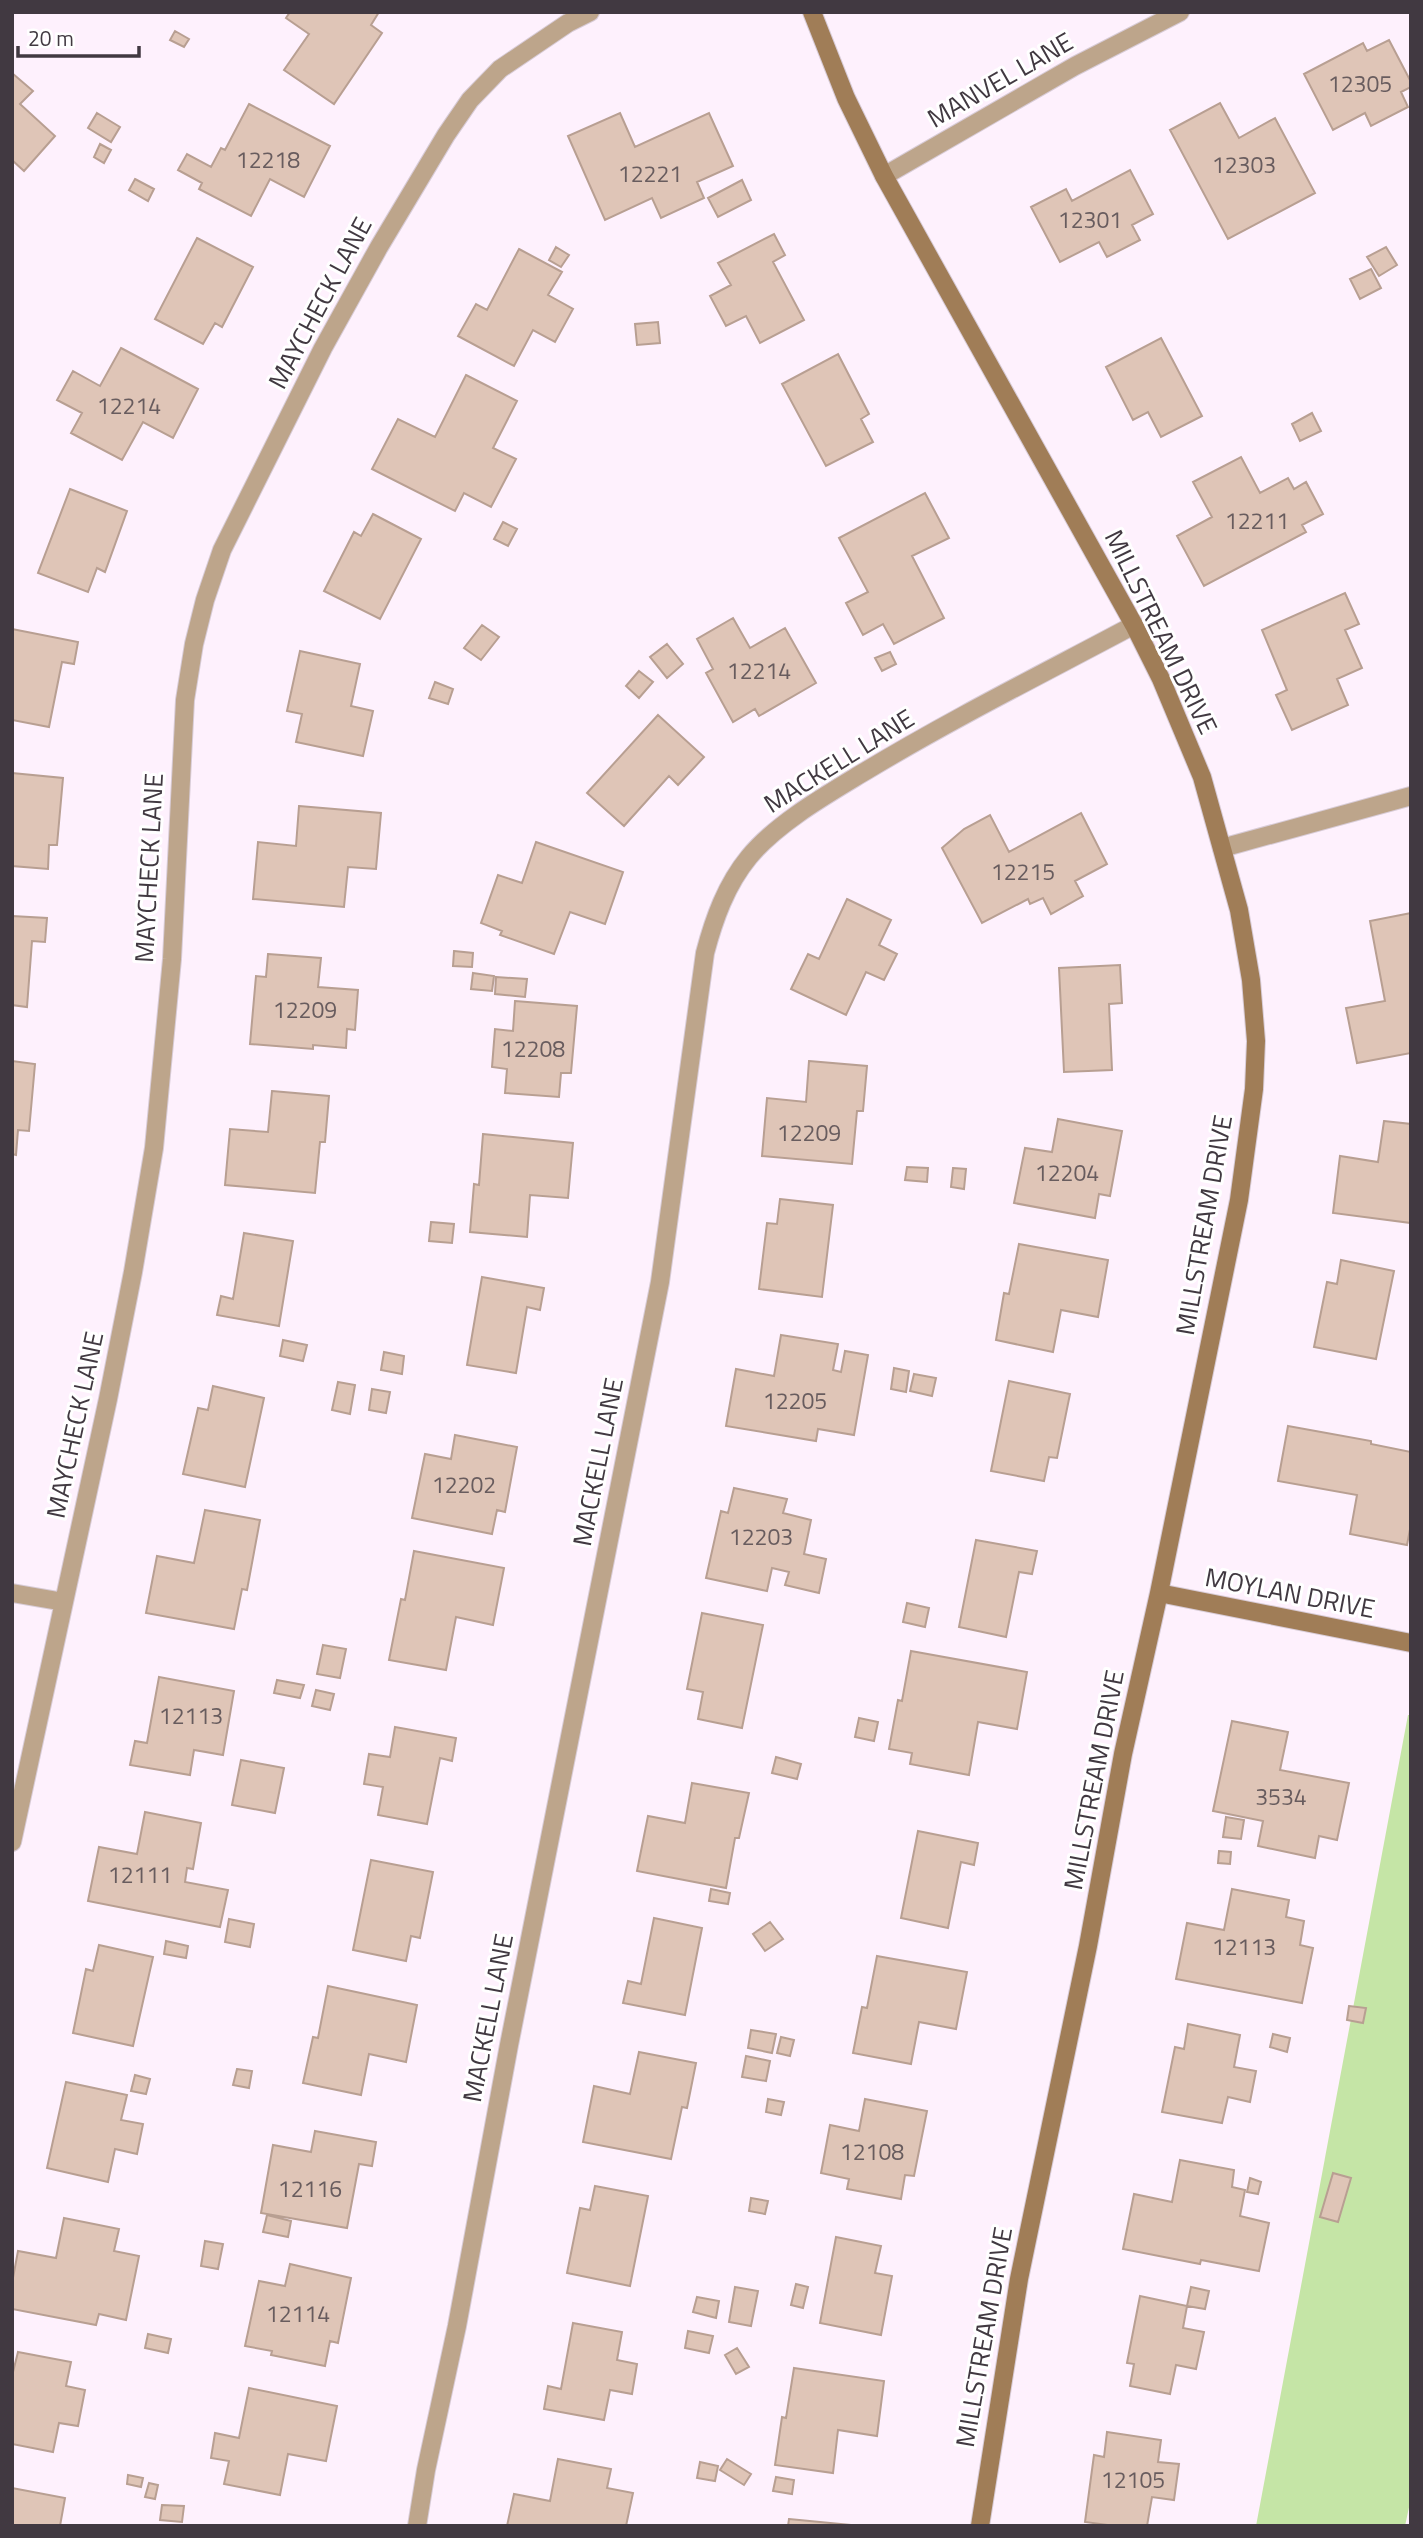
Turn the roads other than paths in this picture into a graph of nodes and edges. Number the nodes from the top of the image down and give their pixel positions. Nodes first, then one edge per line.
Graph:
1 (590, 12) edge
2 (811, 12) edge
3 (1180, 12) edge
4 (884, 176) junction
5 (1134, 625) junction
6 (1411, 796) edge
7 (1222, 848) junction
8 (12, 1593) edge
9 (1159, 1593) junction
10 (64, 1602) junction
11 (1411, 1643) edge
12 (12, 1842) edge
13 (417, 2526) edge
14 (980, 2526) edge

1 - 10 street, MAYCHECK LANE
2 - 4 street, MILLSTREAM DRIVE
3 - 4 street, MANVEL LANE
4 - 5 street, MILLSTREAM DRIVE
5 - 7 street, MILLSTREAM DRIVE
5 - 13 street, MACKELL LANE
6 - 7 street
7 - 9 street, MILLSTREAM DRIVE
8 - 10 street
9 - 11 street, MOYLAN DRIVE
9 - 14 street, MILLSTREAM DRIVE
10 - 12 street, MAYCHECK LANE

